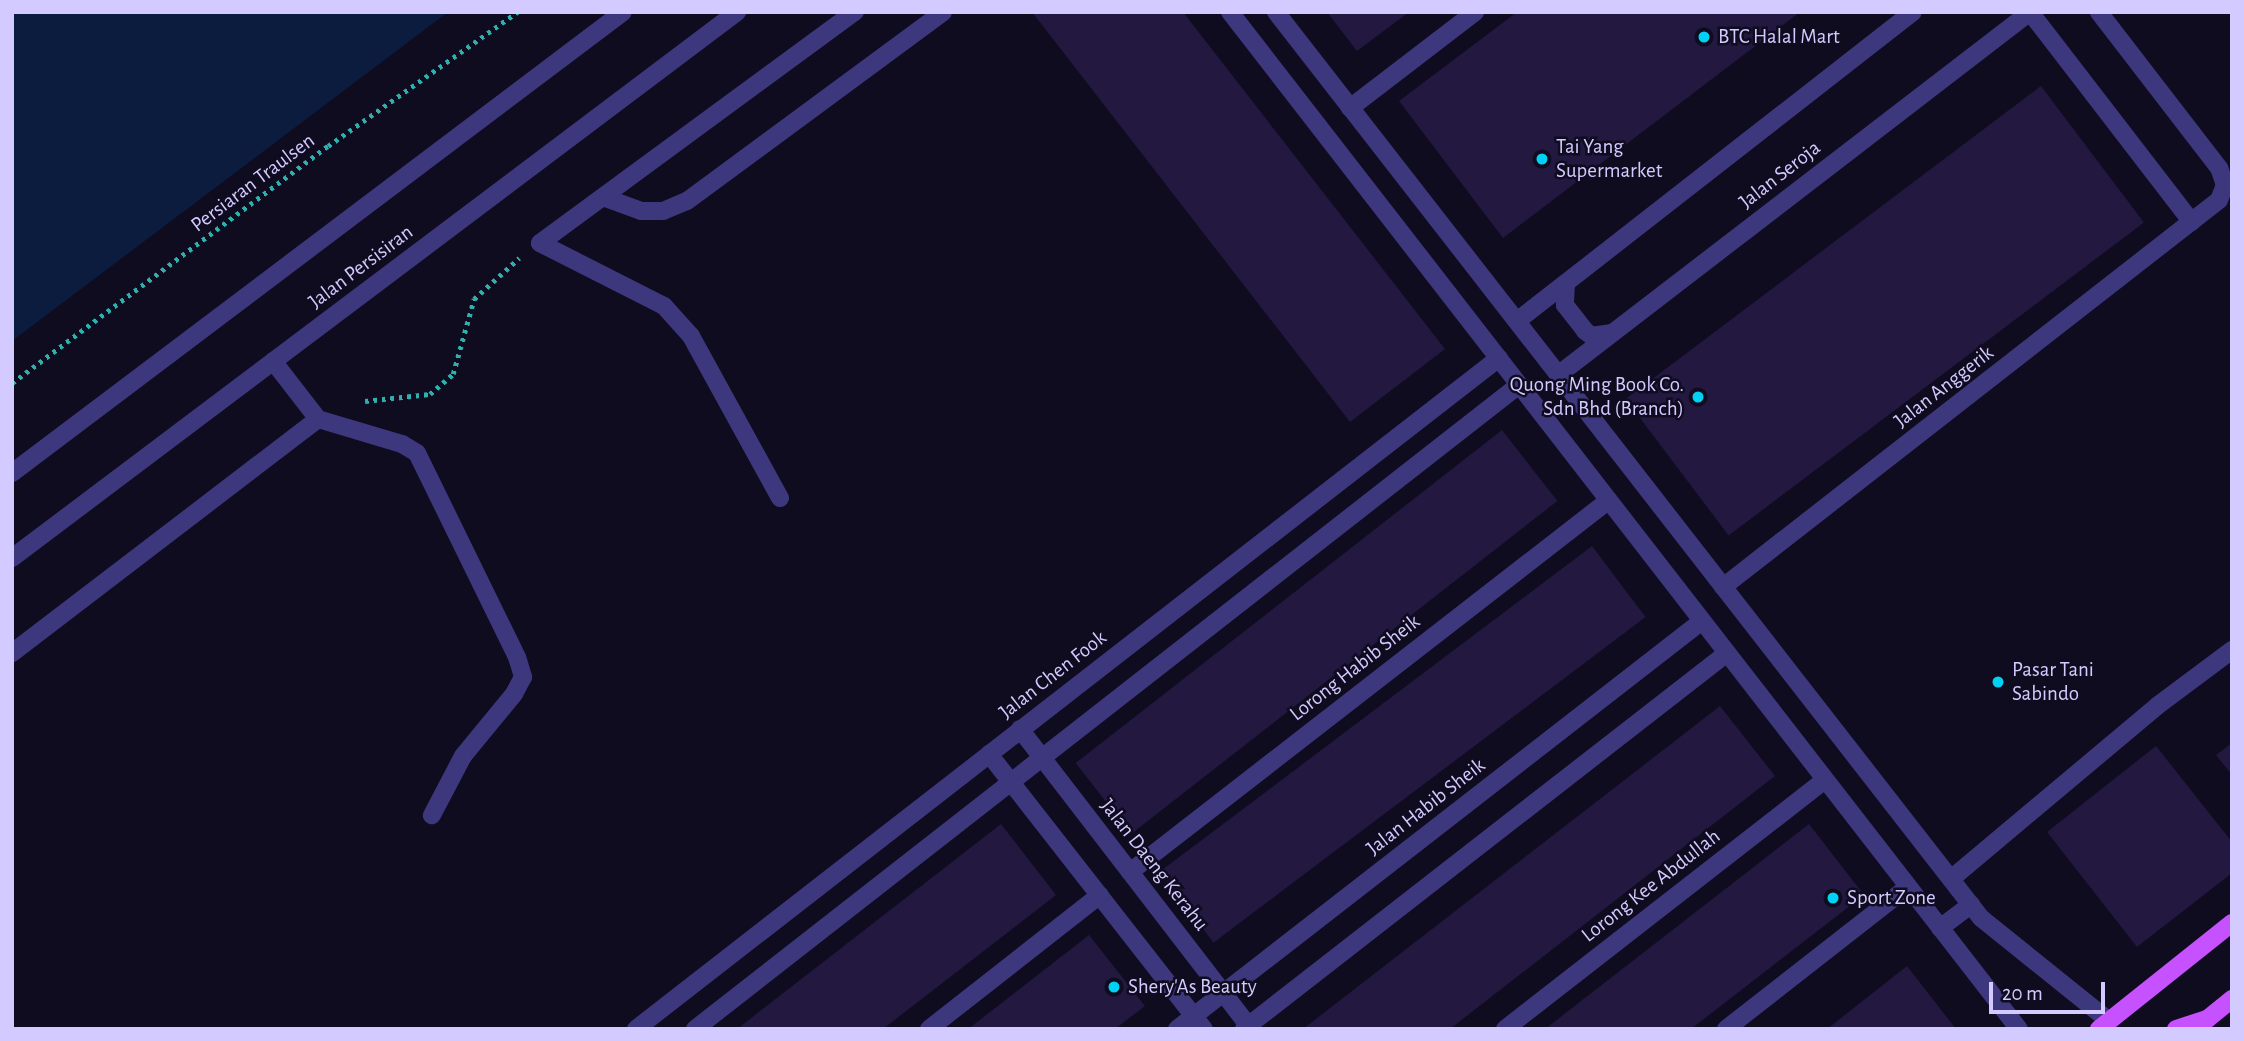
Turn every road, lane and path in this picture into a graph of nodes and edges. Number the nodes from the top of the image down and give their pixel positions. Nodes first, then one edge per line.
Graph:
1 (517, 12) edge
2 (623, 12) edge
3 (737, 12) edge
4 (855, 12) edge
5 (943, 12) edge
6 (1230, 12) edge
7 (1276, 12) edge
8 (1475, 12) edge
9 (1913, 12) edge
10 (2030, 12) edge
11 (2099, 12) edge
12 (1350, 107) junction
13 (603, 197) junction
14 (2192, 222) junction
15 (540, 243) junction
16 (1566, 283) junction
17 (1517, 321) junction
18 (1612, 333) junction
19 (1499, 358) junction
20 (273, 361) junction
21 (1558, 375) junction
22 (12, 383) edge
23 (1519, 385) junction
24 (318, 419) junction
25 (12, 473) edge
26 (780, 498) dead end
27 (1609, 500) junction
28 (12, 558) edge
29 (1723, 587) junction
30 (1702, 621) junction
31 (2232, 650) edge
32 (12, 653) edge
33 (1727, 653) junction
34 (1020, 729) junction
35 (989, 754) junction
36 (1043, 758) junction
37 (1825, 780) junction
38 (1012, 782) junction
39 (432, 815) dead end
40 (1130, 872) junction
41 (1951, 879) junction
42 (1908, 887) junction
43 (1100, 895) junction
44 (1971, 905) junction
45 (2232, 923) edge
46 (1940, 928) junction
47 (1223, 993) junction
48 (2232, 999) edge
49 (1199, 1022) edge
50 (2201, 1024) edge
51 (2104, 1025) edge
52 (1248, 1028) edge
53 (636, 1029) edge
54 (695, 1029) edge
55 (929, 1029) edge
56 (1177, 1029) edge
57 (1505, 1029) edge
58 (1726, 1029) edge
59 (2018, 1029) edge
60 (2176, 1029) edge

1 - 22 path, Persiaran Traulsen
2 - 25 street
3 - 20 street, Jalan Persisiran
4 - 13 street
5 - 13 street
6 - 19 street
7 - 12 street
8 - 12 street
9 - 16 street
10 - 14 street
10 - 18 street, Jalan Seroja
11 - 14 street, Jalan Anggerik
12 - 17 street
13 - 15 street
14 - 29 street, Jalan Anggerik
15 - 24 path
15 - 26 street
16 - 17 street
16 - 18 street
17 - 21 street
18 - 21 street, Jalan Seroja
19 - 23 street
19 - 34 street, Jalan Chen Fook
20 - 24 street
20 - 28 street, Jalan Persisiran
21 - 29 street
23 - 27 street
23 - 36 street
24 - 32 street
24 - 39 street
27 - 30 street
27 - 40 street, Lorong Habib Sheik
29 - 41 street
30 - 33 street
30 - 47 street, Jalan Habib Sheik
31 - 41 street
33 - 37 street
33 - 52 street
34 - 35 street, Jalan Chen Fook
34 - 36 street, Jalan Daeng Kerahu
35 - 38 street
35 - 53 street, Jalan Chen Fook
36 - 38 street
36 - 40 street, Jalan Daeng Kerahu
37 - 42 street
37 - 57 street, Lorong Kee Abdullah
38 - 43 street
38 - 54 street
40 - 47 street, Jalan Daeng Kerahu
41 - 44 street
42 - 46 street
42 - 58 street
43 - 49 street
43 - 55 street
44 - 46 street
44 - 51 street
45 - 51 main road
46 - 59 street
47 - 49 street, Jalan Habib Sheik
47 - 52 street, Jalan Daeng Kerahu
48 - 50 main road
49 - 56 street, Jalan Habib Sheik
50 - 60 main road

